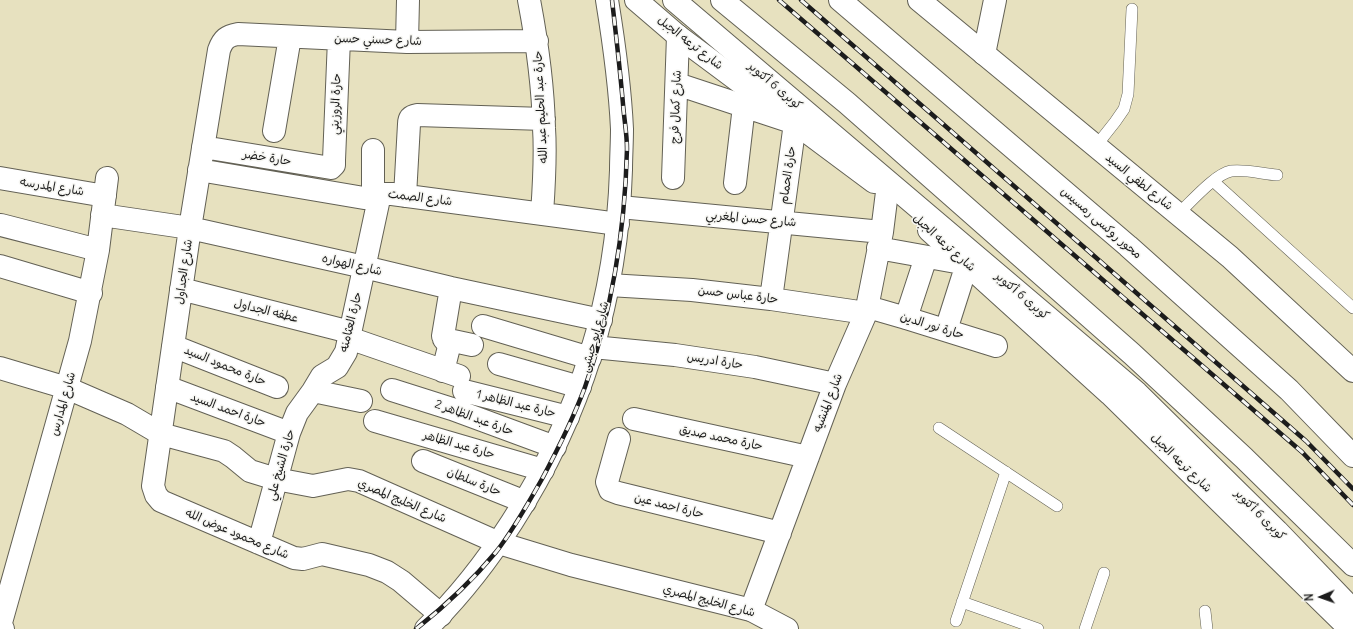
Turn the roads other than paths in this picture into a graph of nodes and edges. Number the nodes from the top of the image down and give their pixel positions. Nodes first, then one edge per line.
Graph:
1 (408, 0) edge
2 (529, 0) edge
3 (607, 0) edge
4 (636, 0) edge
5 (674, 0) edge
6 (722, 0) edge
7 (840, 0) edge
8 (919, 0) edge
9 (995, 0) edge
10 (1132, 9) dead end
11 (290, 36) junction
12 (678, 36) junction
13 (339, 39) junction
14 (222, 41) joint
15 (537, 41) junction
16 (407, 42) junction
17 (984, 54) junction
18 (677, 84) junction
19 (744, 106) junction
20 (544, 119) junction
21 (795, 123) junction
22 (274, 131) dead end
23 (1096, 146) junction
24 (203, 147) junction
25 (373, 150) dead end
26 (331, 168) joint
27 (199, 170) junction
28 (1278, 175) dead end
29 (0, 178) edge
30 (673, 178) dead end
31 (1214, 180) junction
32 (735, 183) dead end
33 (887, 192) junction
34 (377, 195) junction
35 (104, 196) junction
36 (405, 196) junction
37 (542, 214) junction
38 (1178, 214) junction
39 (619, 216) junction
40 (782, 222) junction
41 (1, 225) edge
42 (190, 228) junction
43 (880, 240) junction
44 (98, 250) junction
45 (926, 257) junction
46 (967, 264) junction
47 (0, 266) edge
48 (364, 267) junction
49 (609, 285) junction
50 (451, 288) junction
51 (181, 289) junction
52 (91, 293) junction
53 (771, 299) junction
54 (1353, 308) edge
55 (867, 310) junction
56 (906, 318) junction
57 (601, 320) junction
58 (484, 326) dead end
59 (946, 330) junction
60 (350, 335) junction
61 (444, 339) junction
62 (173, 346) junction
63 (472, 346) dead end
64 (996, 346) dead end
65 (592, 352) junction
66 (499, 364) dead end
67 (0, 368) edge
68 (1353, 371) edge
69 (455, 380) junction
70 (835, 384) junction
71 (580, 386) junction
72 (167, 387) junction
73 (277, 387) dead end
74 (68, 388) junction
75 (392, 390) dead end
76 (313, 391) junction
77 (361, 401) dead end
78 (568, 417) junction
79 (634, 419) dead end
80 (375, 421) dead end
81 (939, 428) dead end
82 (289, 433) junction
83 (161, 434) junction
84 (619, 439) dead end
85 (555, 447) junction
86 (1353, 456) edge
87 (808, 457) junction
88 (423, 461) dead end
89 (543, 470) junction
90 (1006, 472) junction
91 (276, 479) junction
92 (161, 501) joint
93 (525, 502) junction
94 (1057, 506) dead end
95 (780, 533) junction
96 (259, 543) junction
97 (498, 543) junction
98 (1353, 565) edge
99 (1104, 572) dead end
100 (962, 602) junction
101 (751, 610) junction
102 (1353, 610) edge
103 (1205, 611) dead end
104 (956, 621) dead end
105 (434, 622) edge
106 (1, 628) edge
107 (787, 629) edge
108 (1038, 629) edge
109 (1085, 629) edge
110 (1208, 629) edge
111 (1350, 629) edge

1 - 16 main road
2 - 15 main road, حارة عبد الحليم عبد الله
3 - 39 main road, شارع ابو حبشى
4 - 12 main road, شارع ترعه الجبل
5 - 102 main road, كوبرى 6 أكتوبر
6 - 98 main road
7 - 86 main road, محور روكسى رمسيس
8 - 17 main road, شارع لطفي السيد
9 - 17 main road
10 - 23 lane
11 - 13 main road, شارع حسني حسن
11 - 14 main road, شارع حسني حسن
11 - 22 main road
12 - 18 main road, شارع كمال فرج
12 - 21 main road, شارع ترعه الجبل
13 - 16 main road, شارع حسني حسن
13 - 26 main road, حارة الروزيني
14 - 24 main road, شارع الجداول
15 - 16 main road, شارع حسني حسن
15 - 20 main road, حارة عبد الحليم عبد الله
17 - 23 main road, شارع لطفي السيد
18 - 19 main road
18 - 30 main road, شارع كمال فرج
19 - 21 main road
19 - 32 main road
20 - 36 main road
20 - 37 main road, حارة عبد الحليم عبد الله
21 - 33 main road, شارع ترعه الجبل
21 - 40 main road, حارة الحمام
23 - 38 main road, شارع لطفي السيد
24 - 26 main road, حارة خضر
24 - 27 main road, شارع الجداول
25 - 34 main road, حارة العثامنه
27 - 34 main road, شارع الصمت
27 - 42 main road, شارع الجداول
28 - 31 lane
29 - 35 main road, شارع المدرسه
31 - 38 lane
31 - 54 lane
33 - 43 main road, شارع المنشيه
33 - 46 main road, شارع ترعه الجبل
34 - 36 main road, شارع الصمت
34 - 48 main road, حارة العثامنه
35 - 42 main road, شارع الهواره
35 - 44 main road, شارع المدارس
36 - 37 main road, شارع الصمت
37 - 39 main road, شارع الصمت
38 - 68 main road, شارع لطفي السيد
39 - 40 main road, شارع حسن المغربي
39 - 49 main road, شارع ابو حبشى
40 - 43 main road, شارع حسن المغربي
40 - 53 main road, حارة الحمام
41 - 44 main road
42 - 48 main road, شارع الهواره
42 - 51 main road, شارع الجداول
43 - 45 main road, شارع حسن المغربي
43 - 55 main road, شارع المنشيه
44 - 52 main road, شارع المدارس
45 - 46 main road, شارع حسن المغربي
45 - 56 main road
46 - 59 main road
46 - 111 main road, شارع ترعه الجبل
47 - 52 main road
48 - 50 main road, شارع الهواره
48 - 60 main road, حارة العثامنه
49 - 53 main road, حارة عباس حسن
49 - 57 main road, شارع ابو حبشى
50 - 57 main road, شارع الهواره
50 - 61 main road
51 - 60 main road, عطفه الجداول
51 - 62 main road, شارع الجداول
52 - 74 main road, شارع المدارس
53 - 55 main road, حارة عباس حسن
55 - 56 main road, حارة نور الدين
55 - 70 main road, شارع المنشيه
56 - 59 main road, حارة نور الدين
57 - 65 main road, شارع ابو حبشى
58 - 65 main road, حارة ادريس
59 - 64 main road, حارة نور الدين
60 - 69 main road, عطفه الجداول
60 - 76 main road, حارة العثامنه
61 - 63 main road
61 - 69 main road
62 - 72 main road, شارع الجداول
62 - 73 main road, حارة محمود السيد
65 - 70 main road, حارة ادريس
65 - 71 main road, شارع ابو حبشى
66 - 71 main road
67 - 74 main road, شارع الخليج المصري
69 - 78 main road, حارة عبد الظاهر 1
70 - 87 main road, شارع المنشيه
71 - 78 main road, شارع ابو حبشى
72 - 82 main road, حارة احمد السيد
72 - 83 main road, شارع الجداول
74 - 83 main road, شارع الخليج المصري
74 - 106 main road, شارع المدارس
75 - 85 main road, حارة عبد الظاهر 2
76 - 77 main road
76 - 82 main road, حارة الشيخ علي
78 - 85 main road, شارع ابو حبشى
79 - 87 main road, حارة محمد صديق
80 - 89 main road, حارة عبد الظاهر
81 - 90 lane
82 - 91 main road, حارة الشيخ علي
83 - 91 main road, شارع الخليج المصري
83 - 92 main road, شارع الجداول
84 - 95 main road, حارة احمد عين
85 - 89 main road, شارع ابو حبشى
87 - 95 main road, شارع المنشيه
88 - 93 main road, حارة سلطان
89 - 93 main road, شارع ابو حبشى
90 - 94 lane
90 - 100 lane
91 - 96 main road, حارة الشيخ علي
91 - 97 main road, شارع الخليج المصري
92 - 96 main road, شارع محمود عوض الله
93 - 97 main road, شارع ابو حبشى
95 - 101 main road, شارع المنشيه
96 - 105 main road, شارع محمود عوض الله
97 - 101 main road, شارع الخليج المصري
97 - 105 main road, شارع ابو حبشى
99 - 109 lane
100 - 104 lane
100 - 108 lane
101 - 107 main road, شارع الخليج المصري
103 - 110 lane

